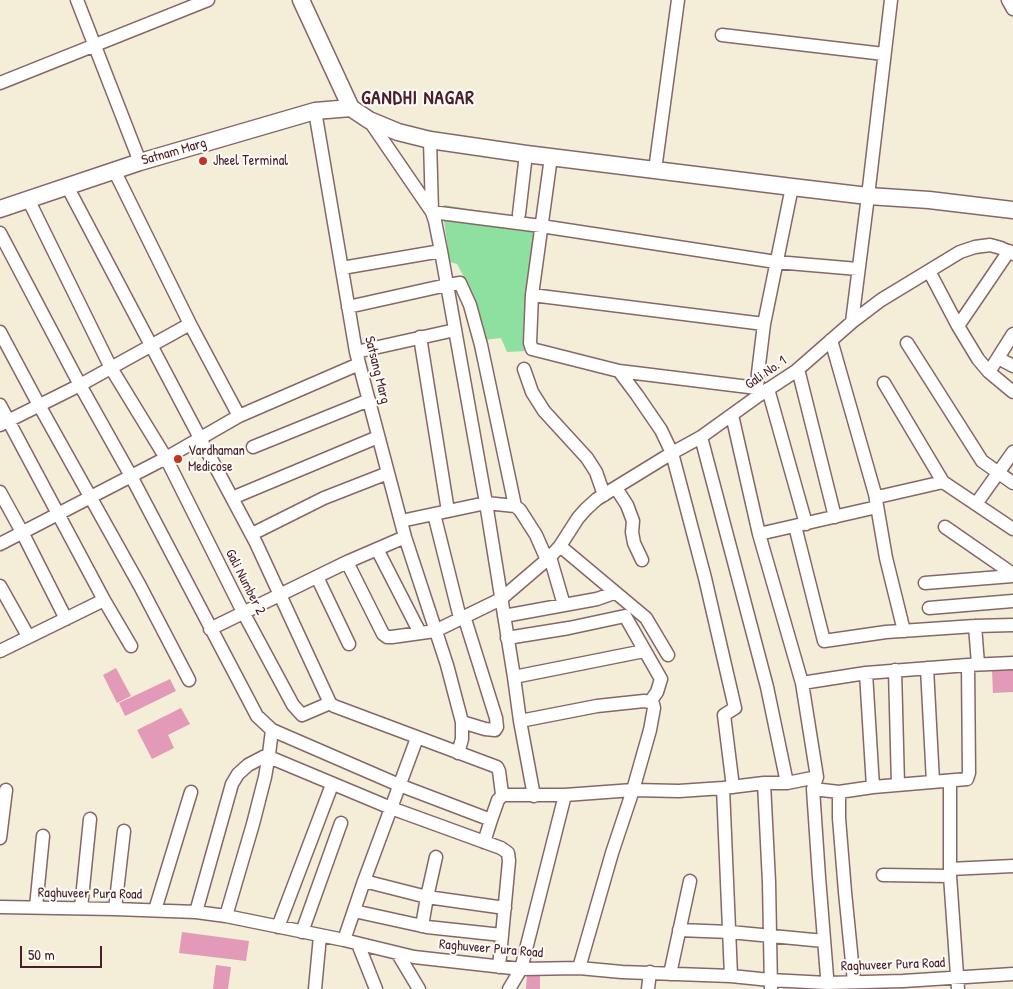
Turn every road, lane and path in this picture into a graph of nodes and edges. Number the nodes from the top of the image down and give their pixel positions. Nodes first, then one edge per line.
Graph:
1 (76, 0) edge
2 (208, 0) edge
3 (301, 0) edge
4 (678, 0) edge
5 (890, 0) edge
6 (1008, 0) edge
7 (1013, 10) edge
8 (722, 35) dead end
9 (94, 45) junction
10 (884, 54) junction
11 (0, 83) edge
12 (351, 108) junction
13 (315, 111) junction
14 (369, 120) junction
15 (430, 140) junction
16 (526, 154) junction
17 (551, 157) junction
18 (140, 162) junction
19 (114, 170) junction
20 (655, 170) junction
21 (67, 186) junction
22 (792, 187) junction
23 (878, 197) junction
24 (28, 199) junction
25 (0, 209) edge
26 (1013, 210) edge
27 (432, 212) junction
28 (519, 214) dead end
29 (542, 226) junction
30 (0, 233) edge
31 (441, 251) junction
32 (1011, 252) edge
33 (776, 262) junction
34 (342, 268) junction
35 (858, 269) junction
36 (929, 271) junction
37 (447, 285) junction
38 (532, 295) junction
39 (348, 307) junction
40 (852, 322) junction
41 (190, 324) junction
42 (764, 324) junction
43 (958, 326) junction
44 (455, 330) junction
45 (0, 332) edge
46 (1013, 334) edge
47 (420, 337) junction
48 (831, 340) junction
49 (907, 343) dead end
50 (152, 345) junction
51 (358, 358) junction
52 (998, 358) junction
53 (1013, 366) edge
54 (111, 368) junction
55 (524, 369) dead end
56 (798, 369) junction
57 (618, 371) junction
58 (989, 372) junction
59 (884, 383) dead end
60 (80, 385) junction
61 (761, 391) junction
62 (1013, 392) edge
63 (369, 400) junction
64 (0, 405) edge
65 (39, 405) junction
66 (732, 415) junction
67 (239, 416) junction
68 (4, 423) edge
69 (378, 437) junction
70 (702, 437) junction
71 (200, 438) junction
72 (253, 447) dead end
73 (1013, 452) edge
74 (672, 453) junction
75 (166, 458) junction
76 (388, 473) junction
77 (998, 473) junction
78 (131, 476) junction
79 (943, 482) junction
80 (1013, 483) edge
81 (616, 488) junction
82 (0, 492) edge
83 (875, 494) junction
84 (604, 496) junction
85 (90, 497) junction
86 (232, 498) junction
87 (486, 502) junction
88 (976, 504) junction
89 (515, 506) junction
90 (877, 507) junction
91 (448, 511) junction
92 (58, 513) junction
93 (434, 514) junction
94 (835, 517) junction
95 (401, 521) junction
96 (800, 525) junction
97 (945, 527) dead end
98 (1013, 529) edge
99 (22, 532) junction
100 (252, 534) junction
101 (759, 534) junction
102 (405, 537) junction
103 (0, 544) edge
104 (560, 546) junction
105 (377, 549) junction
106 (548, 558) junction
107 (642, 560) dead end
108 (347, 562) junction
109 (1013, 575) edge
110 (317, 577) junction
111 (925, 583) dead end
112 (0, 586) edge
113 (614, 593) junction
114 (280, 595) junction
115 (502, 599) junction
116 (104, 600) junction
117 (1013, 601) edge
118 (564, 605) junction
119 (929, 608) dead end
120 (243, 612) junction
121 (504, 616) junction
122 (462, 617) junction
123 (66, 619) junction
124 (1013, 625) edge
125 (975, 626) junction
126 (210, 629) junction
127 (435, 631) junction
128 (904, 631) junction
129 (420, 633) junction
130 (28, 636) junction
131 (507, 638) junction
132 (348, 644) dead end
133 (131, 646) dead end
134 (0, 651) edge
135 (644, 651) junction
136 (668, 655) dead end
137 (1013, 663) edge
138 (973, 664) junction
139 (927, 668) junction
140 (895, 670) junction
141 (866, 673) junction
142 (514, 677) junction
143 (189, 680) dead end
144 (802, 683) junction
145 (650, 702) junction
146 (330, 703) junction
147 (520, 721) junction
148 (462, 722) junction
149 (272, 730) junction
150 (417, 738) junction
151 (458, 753) junction
152 (269, 756) junction
153 (950, 781) junction
154 (933, 782) junction
155 (764, 783) junction
156 (786, 783) junction
157 (815, 783) junction
158 (399, 785) junction
159 (898, 785) junction
160 (728, 787) junction
161 (873, 787) junction
162 (6, 790) dead end
163 (330, 790) dead end
164 (632, 790) junction
165 (191, 792) dead end
166 (839, 792) junction
167 (503, 795) junction
168 (565, 795) junction
169 (534, 796) junction
170 (391, 808) junction
171 (90, 819) dead end
172 (491, 820) junction
173 (341, 823) dead end
174 (124, 831) dead end
175 (43, 836) dead end
176 (0, 838) edge
177 (484, 842) junction
178 (436, 857) dead end
179 (1013, 866) edge
180 (950, 872) junction
181 (883, 875) dead end
182 (690, 881) dead end
183 (364, 882) junction
184 (427, 897) junction
185 (0, 907) edge
186 (36, 907) junction
187 (81, 908) junction
188 (504, 908) junction
189 (115, 909) junction
190 (155, 910) junction
191 (354, 911) junction
192 (196, 912) junction
193 (226, 916) junction
194 (422, 926) junction
195 (278, 927) junction
196 (679, 930) junction
197 (302, 932) junction
198 (730, 932) junction
199 (502, 935) junction
200 (320, 936) junction
201 (769, 936) junction
202 (344, 940) junction
203 (824, 942) junction
204 (358, 944) junction
205 (398, 954) junction
206 (499, 967) junction
207 (579, 968) junction
208 (521, 969) junction
209 (650, 972) junction
210 (670, 974) junction
211 (1013, 974) edge
212 (731, 976) junction
213 (994, 976) junction
214 (854, 982) junction
215 (958, 983) edge
216 (770, 984) edge
217 (828, 986) edge
218 (315, 989) edge
219 (376, 989) edge
220 (418, 989) edge
221 (508, 989) edge
222 (648, 989) edge
223 (994, 989) edge

1 - 9 street
2 - 9 street
3 - 12 street
4 - 20 street
5 - 10 street
6 - 7 street
8 - 10 street
9 - 11 street
9 - 18 street
10 - 23 street
12 - 13 street, Satnam Marg
12 - 14 street
13 - 18 street, Satnam Marg
13 - 34 street, Satsang Marg
14 - 15 street
14 - 27 street
15 - 16 street
15 - 27 street
16 - 17 street
16 - 28 street
17 - 20 street
17 - 29 street
18 - 19 street, Satnam Marg
19 - 21 street, Satnam Marg
19 - 41 street
20 - 22 street
21 - 24 street, Satnam Marg
21 - 50 street
22 - 23 street
22 - 33 street
23 - 26 street
23 - 35 street
24 - 25 street, Satnam Marg
24 - 54 street, Gali Number 2
27 - 29 street
27 - 31 street
29 - 33 street
29 - 38 street
30 - 60 street
31 - 34 street
31 - 37 street
32 - 36 street, Gali No. 1
32 - 43 street
33 - 35 street
33 - 42 street
34 - 39 street, Satsang Marg
35 - 40 street
36 - 40 street, Gali No. 1
36 - 43 street
37 - 39 street
37 - 44 street
37 - 89 street
38 - 42 street
38 - 57 street
39 - 51 street, Satsang Marg
40 - 48 street, Gali No. 1
41 - 50 street
41 - 67 street
42 - 61 street
43 - 58 street
44 - 47 street
44 - 87 street
45 - 65 street
46 - 52 street
47 - 51 street
47 - 91 street
48 - 56 street, Gali No. 1
48 - 83 street
49 - 77 street
50 - 54 street
50 - 71 street
51 - 63 street, Satsang Marg
51 - 67 street
52 - 53 street
52 - 58 street
54 - 60 street
54 - 75 street, Gali Number 2
55 - 84 street
56 - 61 street, Gali No. 1
56 - 94 street
57 - 61 street
57 - 74 street
58 - 62 street
59 - 79 street
60 - 65 street
60 - 78 street
61 - 66 street, Gali No. 1
61 - 96 street
63 - 69 street, Satsang Marg
63 - 72 street
64 - 68 street
65 - 68 street
65 - 85 street
66 - 70 street, Gali No. 1
66 - 101 street
67 - 71 street
68 - 92 street
69 - 76 street, Satsang Marg
69 - 86 street
70 - 74 street, Gali No. 1
70 - 156 street
71 - 75 street
71 - 86 street
73 - 77 street
74 - 81 street, Gali No. 1
74 - 160 street
75 - 78 street
75 - 120 street, Gali Number 2
76 - 95 street, Satsang Marg
76 - 100 street
77 - 80 street
77 - 88 street
78 - 85 street
78 - 126 street
79 - 83 street
79 - 88 street
81 - 84 street, Gali No. 1
81 - 107 street
82 - 99 street
83 - 90 street
84 - 104 street, Gali No. 1
85 - 92 street
85 - 143 street
86 - 100 street
87 - 89 street
87 - 91 street
87 - 115 street
88 - 98 street
89 - 106 street
90 - 94 street
90 - 128 street
91 - 93 street
92 - 99 street
92 - 116 street
93 - 95 street
93 - 122 street
94 - 96 street
95 - 102 street, Satsang Marg
96 - 101 street
96 - 128 street
97 - 109 street
99 - 103 street
99 - 123 street
100 - 114 street
101 - 144 street
102 - 105 street
102 - 127 street, Satsang Marg
104 - 106 street, Gali No. 1
104 - 113 street
105 - 108 street
105 - 129 street
106 - 115 street, Gali No. 1
106 - 118 street
108 - 110 street
108 - 129 street, Gali No. 1
109 - 111 street
110 - 114 street
110 - 132 street
112 - 130 street
113 - 118 street
113 - 136 street
114 - 120 street
114 - 146 street
115 - 121 street
115 - 122 street, Gali No. 1
116 - 123 street
116 - 133 street
117 - 119 street
118 - 121 street
120 - 126 street
120 - 146 street, Gali Number 2
121 - 131 street
122 - 127 street, Gali No. 1
122 - 148 street
123 - 130 street
124 - 125 street
125 - 128 street
125 - 138 street
126 - 149 street
127 - 129 street, Gali No. 1
127 - 148 street, Satsang Marg
130 - 134 street
131 - 135 street
131 - 142 street
135 - 142 street
135 - 145 street
137 - 138 street
138 - 139 street
138 - 153 street
139 - 140 street
139 - 154 street
140 - 141 street
140 - 159 street
141 - 144 street
141 - 161 street
142 - 147 street
144 - 157 street
145 - 147 street
145 - 164 street
146 - 150 street
147 - 169 street
148 - 151 street, Satsang Marg
149 - 152 street
149 - 158 street
150 - 151 street
150 - 158 street
151 - 167 street
152 - 170 street
152 - 192 street
152 - 193 street
153 - 154 street
153 - 180 street
154 - 159 street
155 - 156 street
155 - 160 street
155 - 201 street
156 - 157 street
157 - 166 street
157 - 203 street
158 - 170 street
158 - 172 street
159 - 161 street
160 - 164 street
160 - 198 street
161 - 166 street
162 - 176 street
163 - 195 street
164 - 168 street
164 - 207 street
165 - 190 street
166 - 214 street
167 - 169 street
167 - 172 street
168 - 169 street
168 - 208 street
170 - 177 street
170 - 183 street
171 - 187 street
172 - 177 street
173 - 197 street
174 - 189 street
175 - 186 street
177 - 188 street
178 - 184 street
179 - 180 street
180 - 181 street
180 - 215 street
182 - 196 street
183 - 184 street
183 - 191 street
184 - 188 street
184 - 194 street
185 - 186 street, Raghuveer Pura Road
186 - 187 street, Raghuveer Pura Road
187 - 189 street, Raghuveer Pura Road
188 - 199 street
189 - 190 street, Raghuveer Pura Road
190 - 192 street, Raghuveer Pura Road
191 - 194 street
191 - 202 street
192 - 193 street, Raghuveer Pura Road
193 - 195 street, Raghuveer Pura Road
194 - 199 street
195 - 197 street, Raghuveer Pura Road
196 - 198 street
196 - 210 street
197 - 200 street, Raghuveer Pura Road
198 - 201 street
198 - 212 street
199 - 206 street
200 - 202 street, Raghuveer Pura Road
200 - 218 street
201 - 203 street
201 - 216 street
202 - 204 street, Raghuveer Pura Road
203 - 217 street
204 - 205 street, Raghuveer Pura Road
204 - 219 street
205 - 206 street, Raghuveer Pura Road
205 - 220 street
206 - 208 street, Raghuveer Pura Road
207 - 208 street, Raghuveer Pura Road
207 - 209 street, Raghuveer Pura Road
208 - 221 street
209 - 210 street, Raghuveer Pura Road
209 - 222 street
210 - 212 street, Raghuveer Pura Road
211 - 213 street, Raghuveer Pura Road
212 - 216 street, Raghuveer Pura Road
213 - 215 street, Raghuveer Pura Road
213 - 223 street
214 - 215 street, Raghuveer Pura Road
214 - 217 street, Raghuveer Pura Road
216 - 217 street, Raghuveer Pura Road

